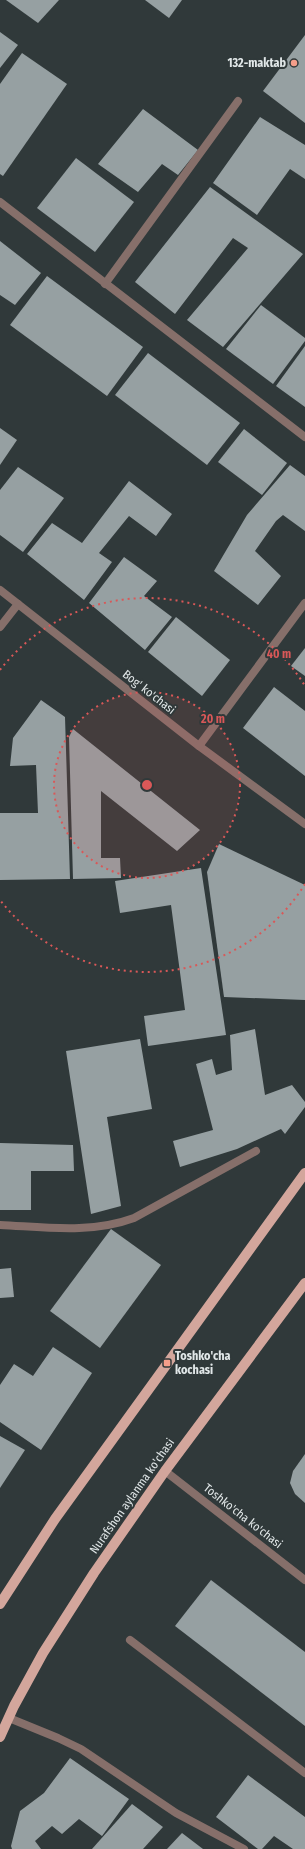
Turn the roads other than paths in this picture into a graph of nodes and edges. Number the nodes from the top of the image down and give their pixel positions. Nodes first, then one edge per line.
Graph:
1 (238, 101) dead end
2 (0, 202) edge
3 (105, 284) junction
4 (305, 437) edge
5 (0, 590) edge
6 (305, 603) edge
7 (18, 604) junction
8 (0, 627) edge
9 (199, 746) junction
10 (305, 824) edge
11 (256, 1151) dead end
12 (305, 1173) edge
13 (0, 1225) edge
14 (305, 1283) edge
15 (165, 1471) junction
16 (305, 1580) edge
17 (0, 1604) edge
18 (130, 1640) dead end
19 (9, 1718) junction
20 (0, 1737) edge
21 (305, 1773) edge
22 (244, 1849) edge

1 - 3 street
2 - 3 street
3 - 4 street
5 - 7 street, Bog' ko'chasi
6 - 9 street
7 - 8 street
7 - 9 street, Bog' ko'chasi
9 - 10 street, Bog' ko'chasi
11 - 13 street
12 - 17 main road
14 - 15 main road, Nurafshon aylanma ko'chasi
15 - 16 street, Toshko'cha ko'chasi
15 - 19 main road, Nurafshon aylanma ko'chasi
18 - 21 street
19 - 20 main road, Nurafshon aylanma ko'chasi
19 - 22 street

